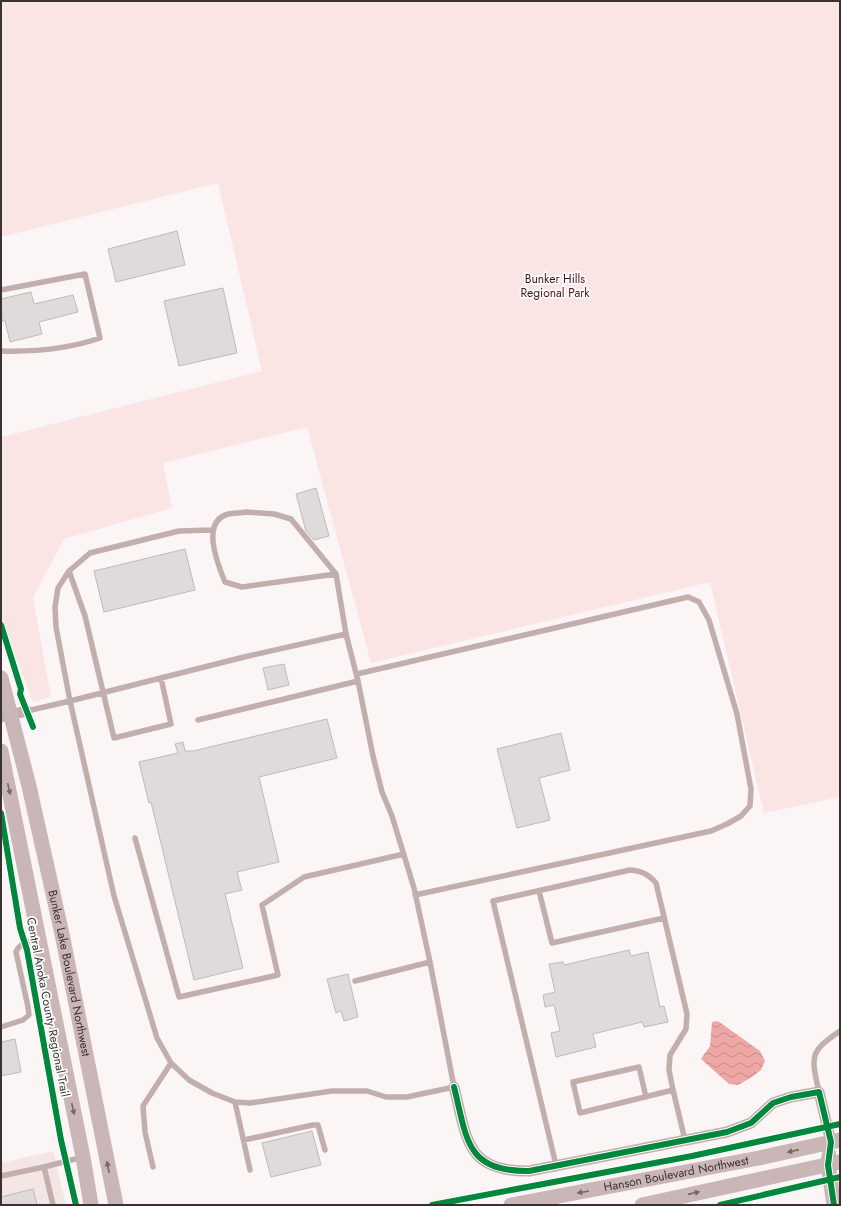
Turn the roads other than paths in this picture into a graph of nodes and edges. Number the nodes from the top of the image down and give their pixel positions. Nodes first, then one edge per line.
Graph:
1 (1, 290) edge
2 (1, 352) edge
3 (213, 530) junction
4 (69, 571) junction
5 (336, 574) junction
6 (346, 634) junction
7 (357, 674) junction
8 (1, 678) edge
9 (160, 678) junction
10 (358, 681) junction
11 (103, 693) junction
12 (70, 701) junction
13 (26, 711) joint
14 (6, 716) edge
15 (198, 720) dead end
16 (1, 751) edge
17 (135, 838) dead end
18 (404, 854) junction
19 (540, 891) junction
20 (415, 895) junction
21 (664, 918) junction
22 (39, 940) junction
23 (430, 962) junction
24 (355, 981) dead end
25 (1, 1027) edge
26 (840, 1031) edge
27 (171, 1063) junction
28 (454, 1087) junction
29 (673, 1090) junction
30 (819, 1092) junction
31 (646, 1097) junction
32 (235, 1102) junction
33 (244, 1140) junction
34 (685, 1140) junction
35 (835, 1141) edge
36 (325, 1150) dead end
37 (840, 1154) edge
38 (83, 1157) junction
39 (834, 1164) edge
40 (556, 1165) junction
41 (44, 1166) junction
42 (153, 1167) dead end
43 (250, 1170) dead end
44 (1, 1176) edge
45 (671, 1202) edge
46 (53, 1205) edge
47 (91, 1205) edge
48 (116, 1205) edge
49 (511, 1205) edge
50 (642, 1205) edge
51 (834, 1205) edge

1 - 2 lane
3 - 4 lane
3 - 5 lane
3 - 5 lane
4 - 11 lane
4 - 12 lane
5 - 6 lane
6 - 7 lane
6 - 9 lane
7 - 10 lane
7 - 20 lane
8 - 14 main road, Bunker Lake Boulevard Northwest
9 - 11 lane
9 - 11 lane
10 - 15 lane
10 - 18 lane
11 - 12 lane
12 - 13 lane
12 - 27 lane
13 - 14 street
48 -> 14 main road, Bunker Lake Boulevard Northwest
16 -> 22 main road, Bunker Lake Boulevard Northwest
17 - 18 lane
18 - 20 lane
19 - 21 lane
19 - 21 lane
19 - 40 lane
20 - 23 lane
21 - 29 lane
22 - 25 lane
22 -> 38 main road, Bunker Lake Boulevard Northwest
23 - 24 lane
23 - 28 lane
26 - 30 lane
27 - 32 lane
27 - 42 lane
28 - 32 lane
28 - 40 street
29 - 31 lane
29 - 34 lane
30 - 34 street
30 - 35 street
31 - 31 lane
32 - 33 lane
33 - 36 lane
33 - 43 lane
34 - 40 street
35 - 37 main road
35 - 39 main road
35 -> 49 main road, Hanson Boulevard Northwest
38 - 41 lane
38 - 47 main road, Bunker Lake Boulevard Northwest
45 -> 39 main road, Hanson Boulevard Northwest
39 - 51 main road
41 - 44 lane
41 - 46 lane
45 - 50 main road, Hanson Boulevard Northwest

